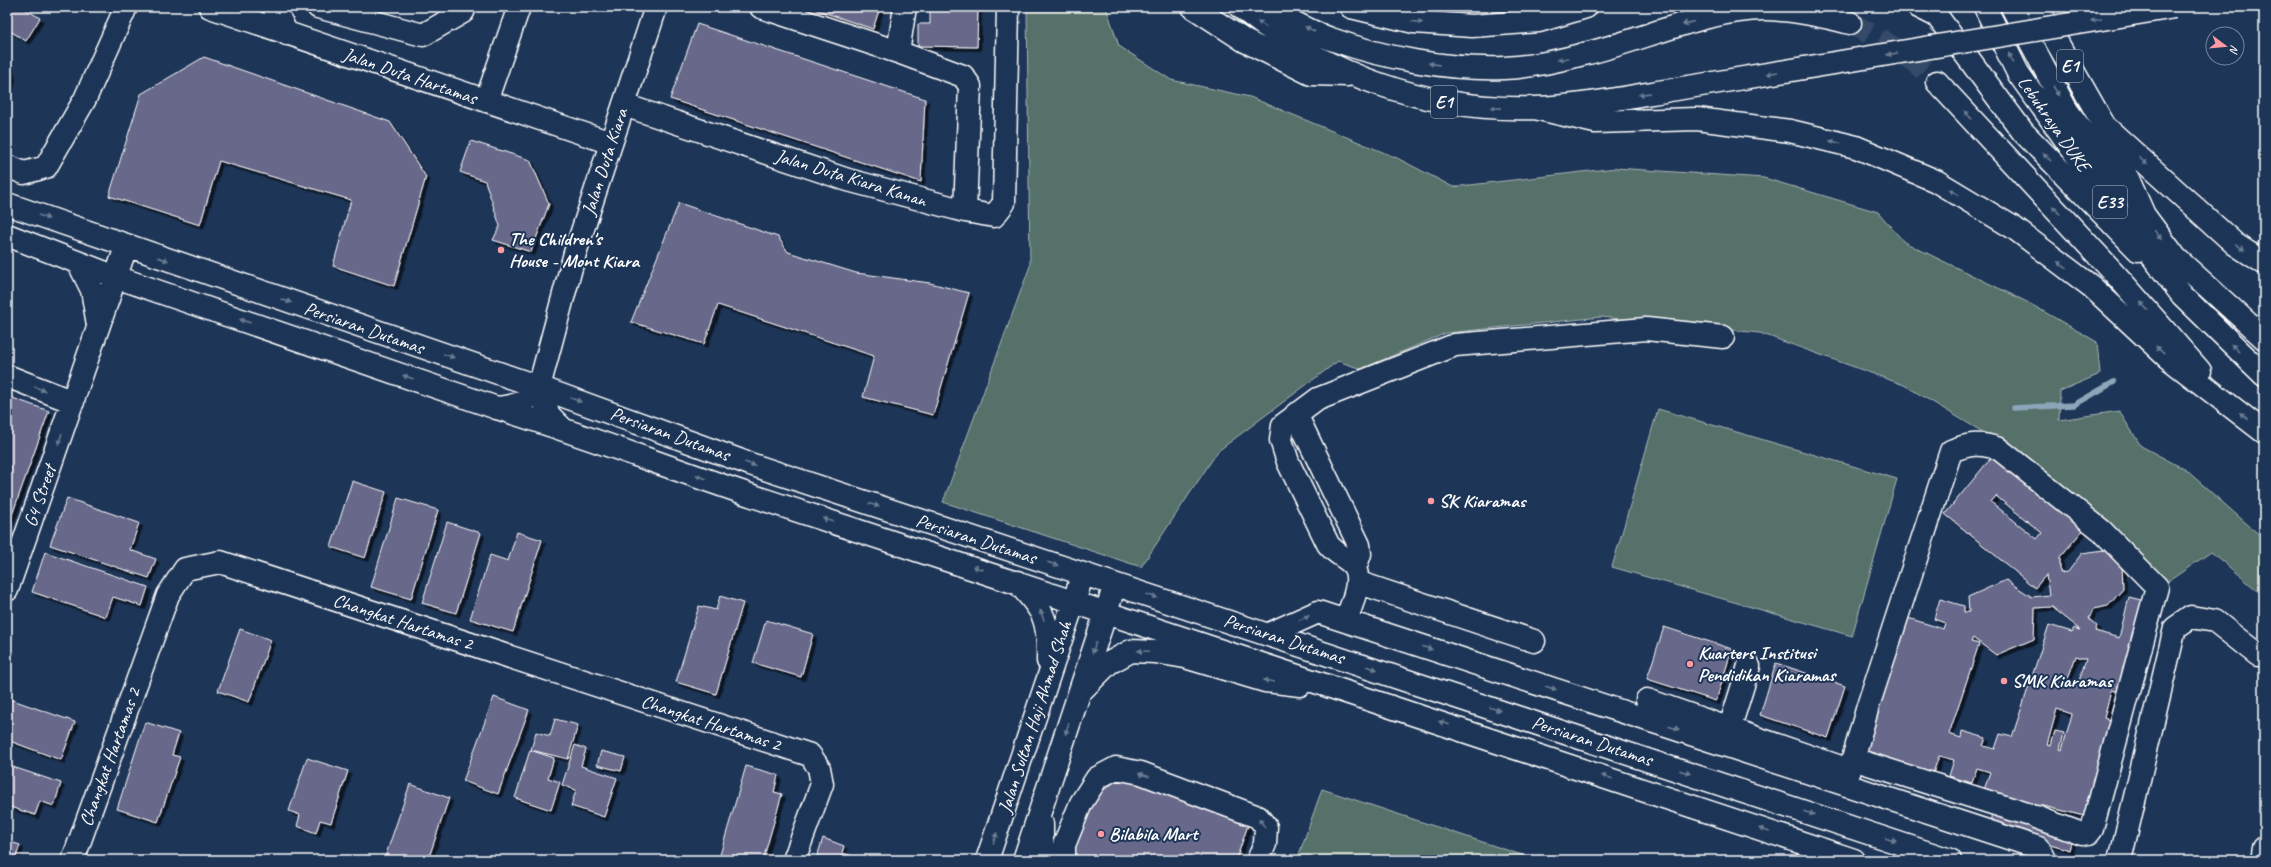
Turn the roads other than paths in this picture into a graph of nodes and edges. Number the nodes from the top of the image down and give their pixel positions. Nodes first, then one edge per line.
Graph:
1 (126, 7) edge
2 (210, 7) edge
3 (274, 7) edge
4 (318, 7) edge
5 (465, 7) edge
6 (519, 7) edge
7 (656, 7) edge
8 (761, 7) edge
9 (905, 7) edge
10 (1008, 7) edge
11 (1194, 7) edge
12 (1240, 7) edge
13 (1265, 7) edge
14 (1351, 7) edge
15 (1586, 7) edge
16 (1919, 7) edge
17 (1985, 7) edge
18 (2012, 7) edge
19 (2037, 7) edge
20 (2175, 7) edge
21 (255, 16) edge
22 (1850, 23) tunnel mouth
23 (287, 34) junction
24 (898, 52) junction
25 (1358, 75) junction
26 (1937, 82) tunnel mouth
27 (486, 101) junction
28 (631, 107) junction
29 (1535, 108) junction
30 (2104, 125) junction
31 (611, 143) junction
32 (7, 166) edge
33 (7, 204) edge
34 (965, 211) junction
35 (2144, 215) junction
36 (7, 235) edge
37 (126, 247) junction
38 (2264, 263) edge
39 (79, 264) junction
40 (116, 277) junction
41 (2182, 295) junction
42 (98, 328) junction
43 (1723, 337) dead end
44 (2264, 338) edge
45 (2264, 375) edge
46 (7, 376) edge
47 (539, 387) junction
48 (2224, 400) junction
49 (73, 402) junction
50 (498, 408) junction
51 (1296, 414) junction
52 (560, 427) junction
53 (2264, 432) edge
54 (1084, 574) junction
55 (1356, 575) junction
56 (1015, 580) junction
57 (1115, 584) junction
58 (7, 590) edge
59 (1074, 600) junction
60 (1107, 611) junction
61 (1346, 621) junction
62 (1269, 634) junction
63 (1534, 641) dead end
64 (2258, 655) dead end
65 (1749, 666) dead end
66 (1047, 680) junction
67 (1349, 691) junction
68 (1080, 692) junction
69 (1648, 700) dead end
70 (1727, 737) junction
71 (1849, 771) junction
72 (1042, 805) junction
73 (2264, 847) edge
74 (73, 860) edge
75 (794, 860) edge
76 (987, 860) edge
77 (1024, 860) edge
78 (1042, 860) edge
79 (1064, 860) edge
80 (1258, 860) edge
81 (1854, 860) edge
82 (1950, 860) edge
83 (2044, 860) edge
84 (2120, 860) edge
85 (2262, 860) edge

1 - 32 main road
2 - 21 main road, Jalan Duta Hartamas
3 - 23 main road
4 - 5 main road
6 - 27 main road
7 - 28 main road, Jalan Duta Kiara
8 - 24 main road
9 - 24 main road
10 - 34 main road, Jalan Duta Kiara Kanan
11 - 25 main road
25 -> 12 main road, E1
22 -> 13 main road
14 -> 15 main road
41 -> 16 main road
41 -> 17 main road, Lebuhraya DUKE / E33
18 -> 35 main road, Lebuhraya DUKE / E33
19 - 30 main road, E1
20 -> 29 main road, bridge
21 - 23 main road, Jalan Duta Hartamas
23 - 27 main road, Jalan Duta Hartamas
24 - 34 main road
29 -> 25 main road, E1
48 -> 26 main road
27 - 31 main road, Jalan Duta Hartamas
28 - 31 main road, Jalan Duta Kiara
28 - 34 main road, Jalan Duta Kiara Kanan
48 -> 29 main road
30 - 35 main road, Lebuhraya DUKE / E33
30 -> 38 main road
31 - 47 main road, Jalan Duta Kiara
33 -> 37 main road, Persiaran Dutamas
35 -> 44 main road, Lebuhraya DUKE / E33
36 - 39 main road, Persiaran Dutamas
37 - 40 main road, G4 Street
37 -> 47 main road, Persiaran Dutamas
39 - 40 main road, Persiaran Dutamas
39 - 42 main road
40 - 42 main road, G4 Street
50 -> 40 main road, Persiaran Dutamas
45 -> 41 main road, Lebuhraya DUKE / E33
42 - 49 main road, G4 Street
43 - 51 main road
46 -> 49 main road
47 - 50 main road
47 - 52 main road
47 -> 54 main road, Persiaran Dutamas
53 -> 48 main road
49 -> 58 main road, G4 Street
50 - 52 main road, Persiaran Dutamas
51 - 55 main road
51 - 55 main road
56 -> 52 main road, Persiaran Dutamas
54 - 57 main road, Persiaran Dutamas
54 - 59 main road, Jalan Sultan Haji Ahmad Shah
55 - 61 main road
55 - 63 main road
56 - 59 main road, Persiaran Dutamas
66 -> 56 main road
57 - 60 main road, Jalan Sultan Haji Ahmad Shah
57 -> 62 main road, Persiaran Dutamas
59 - 60 main road, Persiaran Dutamas
59 - 66 main road, Jalan Sultan Haji Ahmad Shah
60 - 67 main road, Persiaran Dutamas
60 -> 68 main road, Jalan Sultan Haji Ahmad Shah
62 -> 61 main road
61 -> 70 main road
62 -> 82 main road, Persiaran Dutamas
64 - 84 main road
65 - 70 main road
76 -> 66 main road, Jalan Sultan Haji Ahmad Shah
67 -> 68 main road
81 -> 67 main road, Persiaran Dutamas
68 -> 72 main road, Jalan Sultan Haji Ahmad Shah
69 - 70 main road
70 - 71 main road
71 - 71 main road
71 - 83 main road
72 - 77 main road, Jalan Sultan Haji Ahmad Shah
72 - 78 main road
73 - 85 main road
74 - 75 main road, Changkat Hartamas 2
80 -> 79 main road

